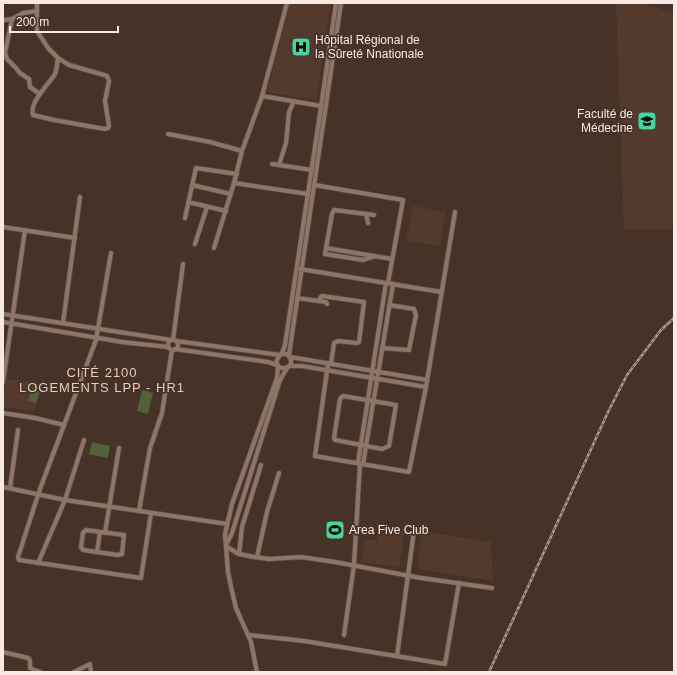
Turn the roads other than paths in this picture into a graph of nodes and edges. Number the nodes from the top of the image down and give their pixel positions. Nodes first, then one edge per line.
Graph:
1 (37, 3) edge
2 (287, 3) edge
3 (336, 3) edge
4 (341, 3) edge
5 (37, 12) junction
6 (12, 18) junction
7 (4, 20) edge
8 (58, 58) junction
9 (328, 73) junction
10 (40, 94) junction
11 (262, 96) junction
12 (294, 101) junction
13 (321, 106) junction
14 (322, 114) junction
15 (168, 134) dead end
16 (242, 151) junction
17 (272, 164) dead end
18 (279, 165) junction
19 (312, 170) junction
20 (237, 174) junction
21 (234, 183) junction
22 (192, 185) junction
23 (314, 186) junction
24 (231, 194) junction
25 (308, 194) junction
26 (80, 197) dead end
27 (192, 203) dead end
28 (207, 207) junction
29 (226, 211) junction
30 (455, 212) dead end
31 (366, 214) junction
32 (374, 215) dead end
33 (185, 218) dead end
34 (368, 223) dead end
35 (3, 227) edge
36 (25, 230) junction
37 (75, 238) junction
38 (195, 244) dead end
39 (214, 248) dead end
40 (111, 253) dead end
41 (392, 259) junction
42 (183, 264) dead end
43 (296, 269) junction
44 (302, 269) junction
45 (389, 283) junction
46 (442, 292) junction
47 (292, 297) junction
48 (298, 298) junction
49 (318, 301) junction
50 (327, 304) dead end
51 (389, 305) junction
52 (3, 314) edge
53 (12, 316) junction
54 (3, 322) edge
55 (11, 323) junction
56 (63, 323) junction
57 (98, 329) junction
58 (97, 338) junction
59 (173, 341) junction
60 (172, 348) junction
61 (382, 348) junction
62 (281, 354) junction
63 (289, 356) junction
64 (329, 364) junction
65 (278, 366) junction
66 (288, 367) junction
67 (327, 371) junction
68 (372, 371) junction
69 (378, 372) junction
70 (371, 378) junction
71 (377, 379) junction
72 (428, 380) junction
73 (3, 382) edge
74 (426, 387) junction
75 (368, 400) junction
76 (374, 401) junction
77 (3, 413) edge
78 (64, 425) junction
79 (18, 430) dead end
80 (84, 440) dead end
81 (361, 445) junction
82 (366, 446) junction
83 (119, 448) dead end
84 (361, 464) junction
85 (261, 465) dead end
86 (279, 473) dead end
87 (3, 487) edge
88 (10, 488) junction
89 (38, 495) junction
90 (65, 500) junction
91 (109, 506) junction
92 (139, 511) junction
93 (151, 512) junction
94 (227, 524) junction
95 (414, 531) dead end
96 (102, 532) junction
97 (227, 545) junction
98 (97, 552) junction
99 (240, 554) junction
100 (257, 557) junction
101 (38, 563) junction
102 (354, 565) junction
103 (408, 576) junction
104 (458, 583) junction
105 (492, 588) dead end
106 (249, 635) junction
107 (344, 635) dead end
108 (3, 652) edge
109 (397, 656) junction
110 (40, 672) edge
111 (74, 672) edge
112 (91, 672) edge
113 (257, 672) edge

1 - 5 street
2 - 11 street
3 - 9 street
4 - 9 street
5 - 6 street
5 - 8 street
6 - 7 street
6 - 10 street
8 - 10 street
8 - 10 street
9 - 13 street
9 - 14 street
11 - 12 street
11 - 16 street
12 - 13 street
12 - 18 street
13 - 14 street
14 - 19 street
14 - 23 street
15 - 16 street
16 - 20 street
17 - 18 street
18 - 19 street
19 - 25 street
20 - 21 street
20 - 22 street
21 - 24 street
21 - 25 street
22 - 24 street
22 - 33 street
23 - 41 street
23 - 44 street
24 - 29 street
25 - 43 street
26 - 37 street
27 - 28 street
28 - 29 street
28 - 38 street
29 - 39 street
30 - 46 street
31 - 32 street
31 - 34 street
31 - 41 street
35 - 36 street
36 - 37 street
36 - 53 street
37 - 56 street
40 - 57 street
41 - 45 street
42 - 59 street
43 - 44 street
43 - 47 street
44 - 45 street
44 - 48 street
45 - 46 street
45 - 51 street
45 - 68 street
46 - 72 street
47 - 48 street
47 - 62 street
48 - 49 street
48 - 63 street
49 - 50 street
49 - 64 street
51 - 61 street
51 - 61 street
52 - 53 street
53 - 55 street
53 - 56 street
54 - 55 street
55 - 58 street
55 - 73 street
56 - 57 street
57 - 58 street
57 - 59 street
58 - 60 street
58 - 78 street
59 - 60 street
59 - 60 street
59 - 62 street
60 - 65 street
60 - 92 street
61 - 69 street
62 - 63 street
62 - 65 street
63 - 64 street
63 - 66 street
64 - 67 street
64 - 68 street
65 - 66 street
65 - 94 street
66 - 67 street
66 - 97 street
67 - 70 street
67 - 84 street
68 - 69 street
68 - 70 street
69 - 71 street
69 - 72 street
70 - 71 street
70 - 75 street
71 - 74 street
71 - 76 street
72 - 74 street
74 - 84 street
75 - 76 street
75 - 81 street
75 - 81 street
76 - 82 street
76 - 82 street
77 - 78 street
78 - 89 street
79 - 88 street
80 - 90 street
81 - 82 street
81 - 84 street
82 - 84 street
83 - 91 street
84 - 102 street
85 - 99 street
86 - 100 street
87 - 88 street
88 - 89 street
89 - 90 street
89 - 101 street
90 - 91 street
90 - 101 street
91 - 92 street
91 - 96 street
92 - 93 street
93 - 94 street
93 - 101 street
94 - 97 street
95 - 103 street
96 - 98 street
96 - 98 street
96 - 98 street
97 - 99 street
97 - 106 street
99 - 100 street
100 - 102 street
102 - 103 street
102 - 107 street
103 - 104 street
103 - 109 street
104 - 105 street
104 - 109 street
106 - 109 street
106 - 113 street
108 - 110 street
111 - 112 street

